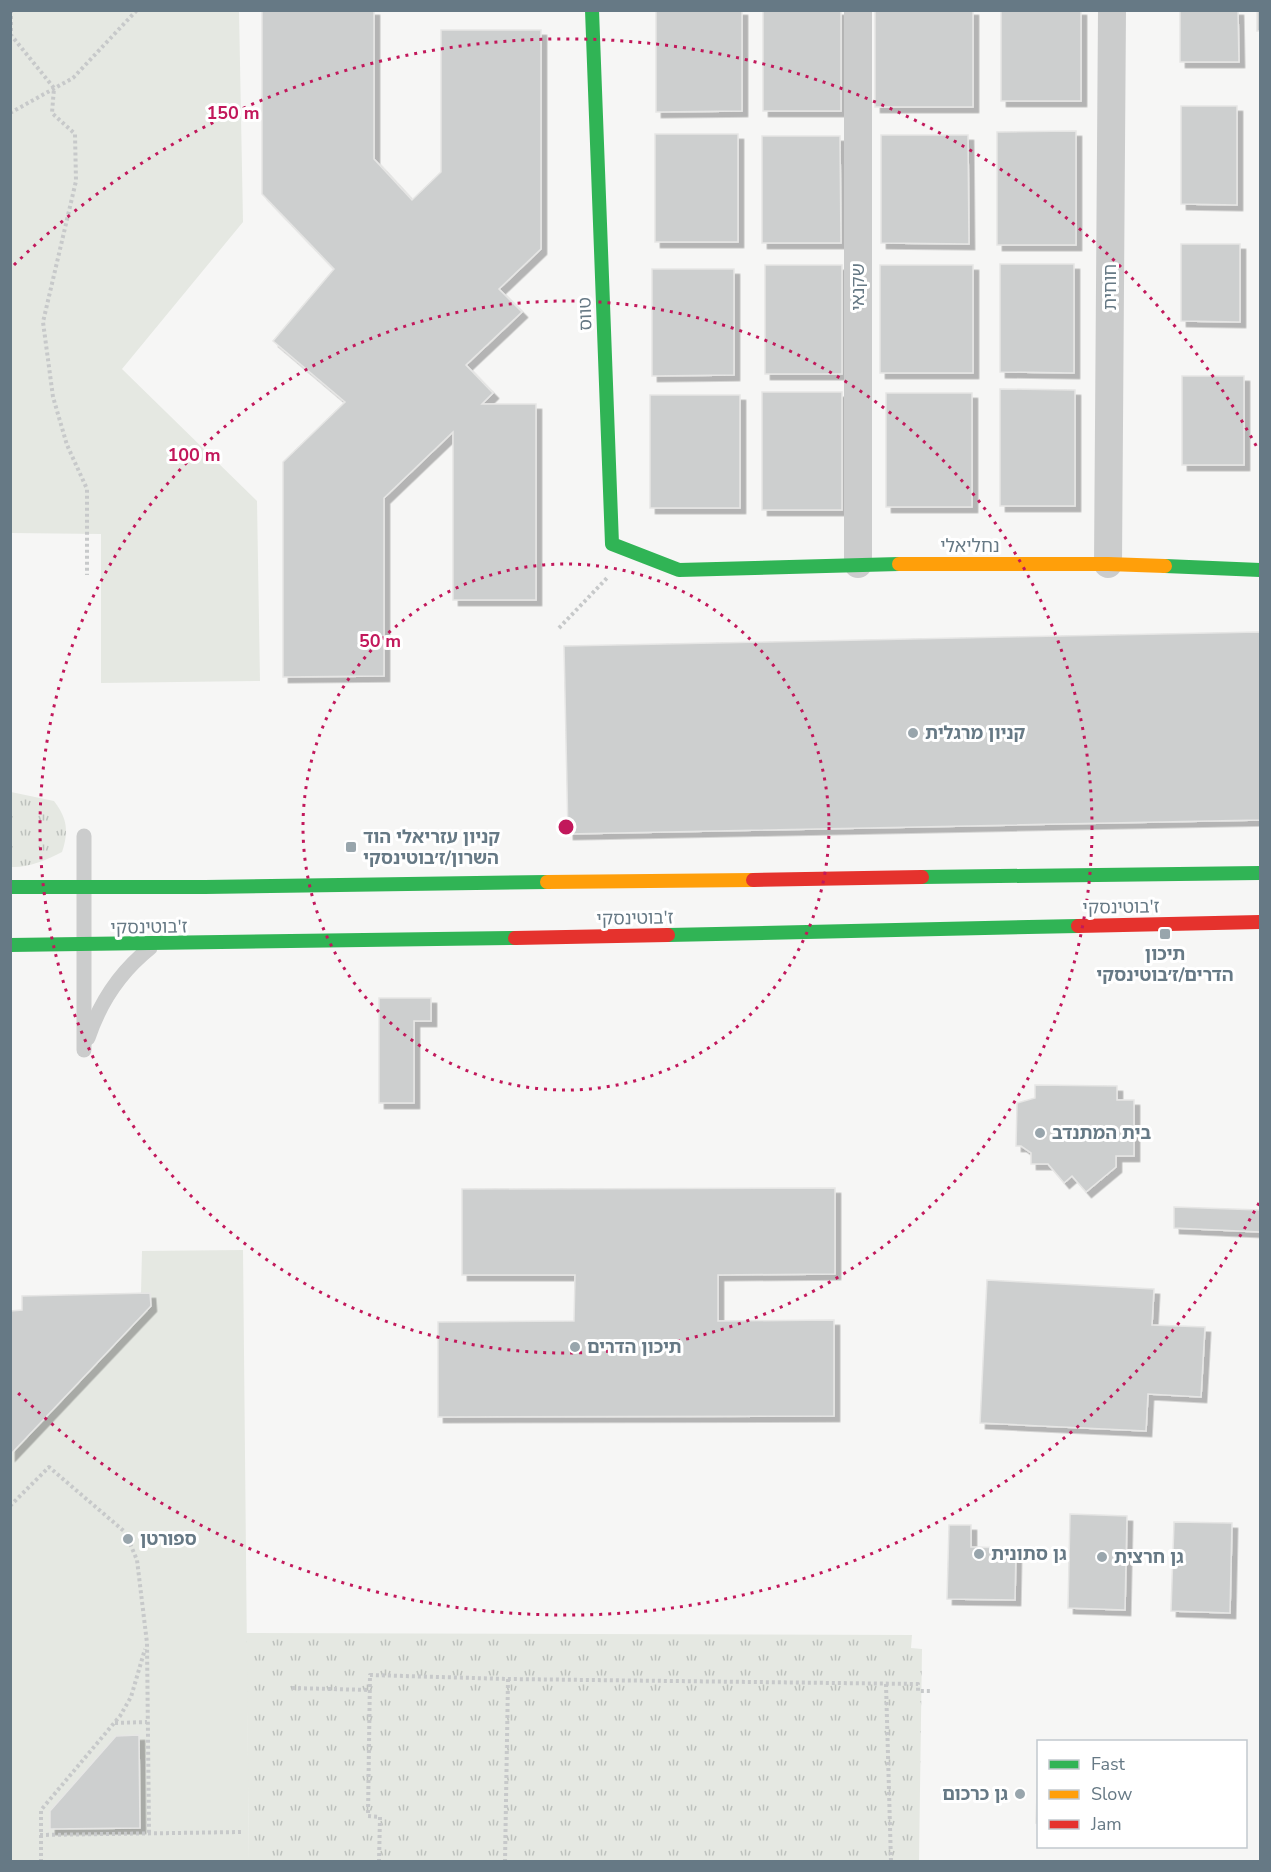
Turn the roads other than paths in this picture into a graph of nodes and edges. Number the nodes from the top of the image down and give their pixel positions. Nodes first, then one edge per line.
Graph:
1 (592, 10) edge
2 (858, 10) edge
3 (1112, 10) edge
4 (858, 564) junction
5 (1108, 564) junction
6 (679, 570) joint
7 (1260, 570) edge
8 (84, 836) dead end
9 (1260, 873) edge
10 (10, 887) edge
11 (84, 888) junction
12 (1259, 924) edge
13 (10, 945) edge
14 (83, 945) junction
15 (154, 945) junction

1 - 6 street, טווס
2 - 4 street, שקנאי
3 - 5 street, חוחית
4 - 5 street, נחליאלי
4 - 6 street, נחליאלי
5 - 7 street, נחליאלי
8 - 11 lane
9 - 11 street, ז'בוטינסקי
10 - 11 street, ז'בוטינסקי
11 - 14 lane
12 - 15 street, ז'בוטינסקי
13 - 14 street, ז'בוטינסקי
14 - 15 street, ז'בוטינסקי
14 - 15 lane

